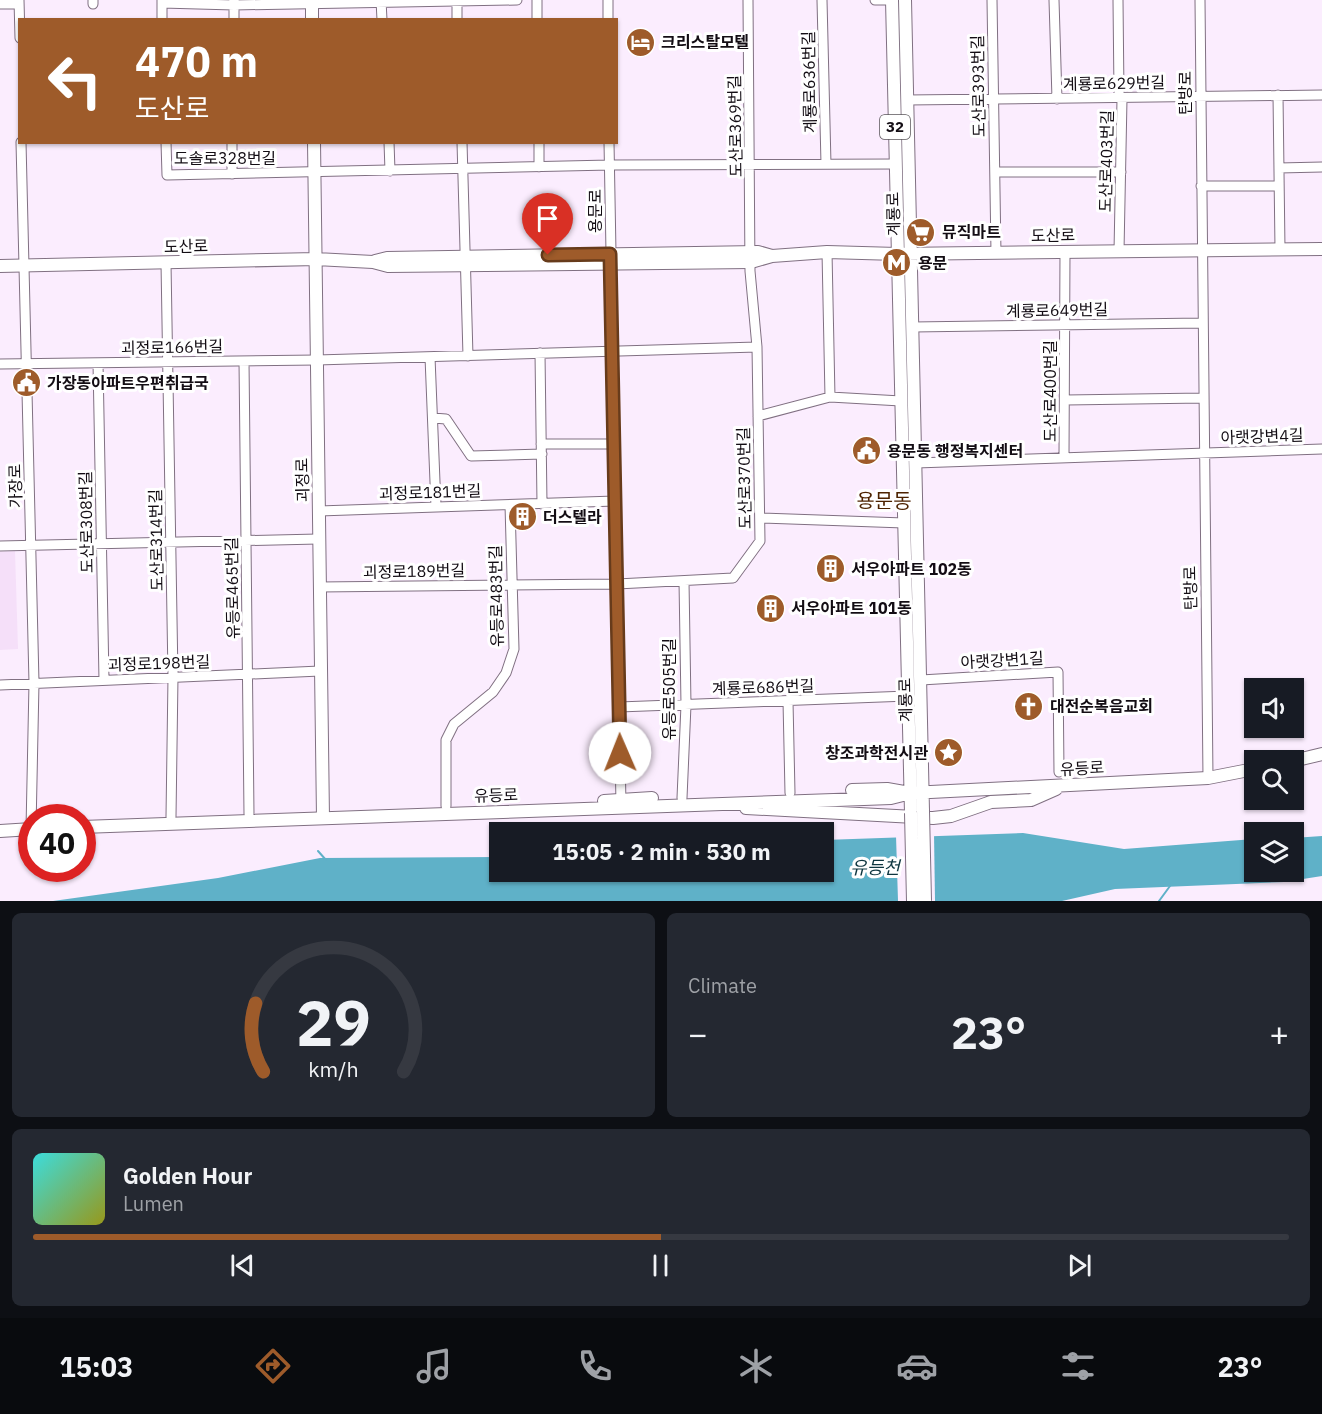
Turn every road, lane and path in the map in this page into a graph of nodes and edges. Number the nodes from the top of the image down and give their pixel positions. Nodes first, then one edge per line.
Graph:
1 (517, 0) edge
2 (537, 0) edge
3 (608, 0) edge
4 (748, 0) edge
5 (822, 0) edge
6 (875, 0) edge
7 (892, 0) edge
8 (905, 0) edge
9 (992, 0) edge
10 (1054, 0) edge
11 (1118, 0) edge
12 (1200, 0) edge
13 (457, 1) edge
14 (19, 2) edge
15 (162, 2) edge
16 (312, 2) edge
17 (381, 2) edge
18 (234, 3) edge
19 (0, 4) edge
20 (19, 18) edge
21 (162, 18) edge
22 (312, 18) edge
23 (382, 18) edge
24 (458, 18) edge
25 (537, 18) edge
26 (608, 18) edge
27 (1278, 95) junction
28 (1322, 95) edge
29 (1200, 97) junction
30 (994, 98) junction
31 (1057, 99) junction
32 (1122, 99) junction
33 (907, 100) junction
34 (21, 144) edge
35 (166, 144) edge
36 (232, 144) edge
37 (314, 144) edge
38 (389, 144) edge
39 (462, 144) edge
40 (539, 144) edge
41 (609, 144) edge
42 (750, 164) junction
43 (826, 164) junction
44 (896, 164) junction
45 (610, 165) junction
46 (539, 167) junction
47 (1322, 167) edge
48 (1279, 168) junction
49 (463, 169) junction
50 (390, 171) junction
51 (995, 172) junction
52 (1121, 172) junction
53 (314, 173) junction
54 (232, 174) junction
55 (1201, 186) junction
56 (1279, 186) junction
57 (1280, 249) junction
58 (1322, 249) edge
59 (1201, 250) junction
60 (1119, 251) junction
61 (827, 252) junction
62 (1065, 252) junction
63 (911, 253) junction
64 (996, 253) junction
65 (897, 254) junction
66 (751, 257) junction
67 (316, 259) junction
68 (610, 259) junction
69 (465, 261) junction
70 (166, 263) junction
71 (0, 266) edge
72 (24, 266) junction
73 (1202, 323) junction
74 (1065, 325) junction
75 (913, 327) junction
76 (757, 347) junction
77 (612, 351) junction
78 (540, 353) junction
79 (468, 356) junction
80 (430, 357) junction
81 (317, 360) junction
82 (244, 361) junction
83 (167, 362) junction
84 (98, 363) junction
85 (0, 364) edge
86 (28, 364) junction
87 (830, 397) junction
88 (1203, 398) junction
89 (901, 400) junction
90 (1066, 400) junction
91 (758, 416) junction
92 (433, 418) junction
93 (614, 444) junction
94 (1322, 448) edge
95 (541, 449) junction
96 (1203, 453) junction
97 (1064, 458) junction
98 (916, 463) junction
99 (615, 501) junction
100 (542, 504) junction
101 (510, 505) junction
102 (436, 507) junction
103 (319, 511) junction
104 (760, 518) junction
105 (904, 523) junction
106 (318, 539) junction
107 (246, 540) junction
108 (171, 542) junction
109 (101, 544) junction
110 (31, 545) junction
111 (0, 546) edge
112 (684, 581) junction
113 (617, 584) junction
114 (511, 585) junction
115 (319, 587) junction
116 (320, 671) junction
117 (248, 674) junction
118 (173, 677) junction
119 (104, 680) junction
120 (921, 680) junction
121 (34, 683) junction
122 (0, 685) edge
123 (908, 696) junction
124 (788, 701) junction
125 (686, 705) junction
126 (619, 707) junction
127 (1322, 754) edge
128 (1304, 758) edge
129 (1059, 771) dead end
130 (1244, 771) edge
131 (1208, 778) junction
132 (1064, 785) junction
133 (790, 793) junction
134 (917, 793) junction
135 (682, 798) junction
136 (621, 803) junction
137 (724, 803) junction
138 (31, 804) edge
139 (446, 806) junction
140 (917, 812) junction
141 (249, 814) junction
142 (323, 814) junction
143 (171, 817) junction
144 (96, 820) edge
145 (0, 822) edge
146 (18, 824) edge
147 (96, 826) edge
148 (18, 828) edge
149 (0, 831) edge
150 (913, 901) edge
151 (925, 901) edge

1 - 13 street
2 - 25 street
3 - 26 street
4 - 42 street, 도산로369번길
5 - 43 street, 계룡로636번길
6 - 7 street
7 - 44 main road, 계룡로 / 32
8 - 33 main road, 계룡로 / 32
9 - 30 street, 도산로393번길
10 - 31 street
11 - 32 street, 도산로403번길
12 - 29 street, 탄방로
13 - 17 street
13 - 24 street
14 - 19 street
14 - 20 street
15 - 18 street
15 - 21 street
16 - 17 street
16 - 18 street
16 - 22 main road
17 - 23 street
27 - 28 street, 계룡로629번길
27 - 29 street, 계룡로629번길
27 - 48 street
29 - 32 street, 계룡로629번길
29 - 55 street, 탄방로
30 - 31 street, 계룡로629번길
30 - 33 street, 계룡로629번길
30 - 51 street, 도산로393번길
31 - 32 street, 계룡로629번길
32 - 52 street, 도산로403번길
33 - 63 main road, 계룡로 / 32
34 - 72 street, 가장로
35 - 54 street, 도솔로328번길
36 - 54 street
37 - 53 main road, 괴정로
38 - 50 street
39 - 49 street
40 - 46 street
41 - 45 street, 용문로
42 - 43 street
42 - 45 street
42 - 66 street, 도산로369번길
43 - 44 street
44 - 65 main road, 계룡로 / 32
45 - 46 street, 도솔로328번길
45 - 68 street, 용문로
46 - 49 street, 도솔로328번길
47 - 48 street
48 - 56 street
49 - 50 street, 도솔로328번길
49 - 69 street
50 - 53 street, 도솔로328번길
51 - 52 street
51 - 64 street, 도산로393번길
52 - 60 street, 도산로403번길
53 - 54 street, 도솔로328번길
53 - 67 main road, 괴정로
55 - 56 street
55 - 59 street, 탄방로
56 - 57 street
57 - 58 main road, 도산로
57 - 59 main road, 도산로
59 - 60 main road, 도산로
59 - 73 street, 탄방로
60 - 62 main road, 도산로
61 - 65 main road, 도산로
61 - 66 main road, 도산로
61 - 87 street
62 - 64 main road, 도산로
62 - 74 street, 도산로400번길
63 - 64 main road, 도산로
63 - 65 main road, 도산로
63 - 75 main road, 계룡로 / 32
65 - 89 main road, 계룡로 / 32
66 - 68 main road, 도산로
66 - 76 street, 도산로370번길
67 - 69 main road, 도산로
67 - 70 main road, 도산로
67 - 81 main road, 괴정로
68 - 69 main road, 도산로
68 - 77 street, 용문로
69 - 79 street
70 - 72 main road, 도산로
70 - 83 street, 도산로314번길
71 - 72 main road, 도산로
72 - 86 street, 가장로
73 - 74 street, 계룡로649번길
73 - 88 street, 탄방로
74 - 75 street, 계룡로649번길
74 - 90 street, 도산로400번길
75 - 98 main road, 계룡로 / 32
76 - 77 street
76 - 91 street, 도산로370번길
77 - 78 street, 괴정로166번길
77 - 93 street, 용문로
78 - 79 street, 괴정로166번길
78 - 95 street
79 - 80 street, 괴정로166번길
80 - 81 street, 괴정로166번길
80 - 92 street
81 - 82 street, 괴정로166번길
81 - 103 main road, 괴정로
82 - 83 street, 괴정로166번길
82 - 107 street, 유등로465번길
83 - 84 street, 괴정로166번길
83 - 108 street, 도산로314번길
84 - 86 street, 괴정로166번길
84 - 109 street, 도산로308번길
85 - 86 street, 괴정로166번길
86 - 110 street, 가장로
87 - 89 street
87 - 91 street
88 - 90 street
88 - 96 street, 탄방로
89 - 105 main road, 계룡로 / 32
90 - 97 street, 도산로400번길
91 - 104 street, 도산로370번길
92 - 95 street
92 - 102 street
93 - 95 street
93 - 99 street, 용문로
94 - 96 street, 아랫강변4길
95 - 100 street
96 - 97 street
96 - 131 street, 탄방로
97 - 98 street
98 - 120 main road, 계룡로 / 32
99 - 100 street, 괴정로181번길
99 - 113 street, 용문로
100 - 101 street, 괴정로181번길
101 - 102 street, 괴정로181번길
101 - 114 street, 유등로483번길
102 - 103 street, 괴정로181번길
103 - 106 main road, 괴정로
104 - 105 street
104 - 112 street, 도산로370번길
105 - 123 main road, 계룡로 / 32
106 - 107 street
106 - 115 main road, 괴정로
107 - 108 street
107 - 117 street, 유등로465번길
108 - 109 street
108 - 118 street, 도산로314번길
109 - 110 street
109 - 119 street, 도산로308번길
110 - 111 street
110 - 121 street, 가장로
112 - 113 street, 도산로370번길
112 - 125 street, 유등로505번길
113 - 114 street, 괴정로189번길
113 - 126 street, 용문로
114 - 115 street, 괴정로189번길
114 - 139 street, 유등로483번길
115 - 116 main road, 괴정로
116 - 117 street, 괴정로198번길
116 - 142 main road, 괴정로
117 - 118 street, 괴정로198번길
117 - 141 street, 유등로465번길
118 - 119 street, 괴정로198번길
118 - 143 street, 도산로314번길
119 - 121 street, 괴정로198번길
120 - 129 street, 아랫강변1길
120 - 134 main road, 계룡로 / 32
121 - 122 street, 괴정로198번길
121 - 138 street, 가장로
123 - 124 street, 계룡로686번길
123 - 134 main road, 계룡로 / 32
124 - 125 street, 계룡로686번길
124 - 133 street
125 - 126 street, 계룡로686번길
125 - 135 street, 유등로505번길
126 - 136 street, 용문로
127 - 128 main road
130 - 131 main road, 유등로
131 - 132 main road, 유등로
132 - 134 main road, 유등로
132 - 137 main road
133 - 134 main road, 유등로
133 - 135 main road, 유등로
134 - 137 main road, 유등로
134 - 140 main road, 계룡로 / 32
135 - 136 main road, 유등로
136 - 137 main road, 유등로
136 - 139 main road, 유등로
136 - 142 main road, 유등로
139 - 142 main road, 유등로
140 - 150 main road, 계룡로 / 32, bridge
140 - 151 main road, 계룡로 / 32, bridge
141 - 142 main road, 유등로
141 - 143 main road, 유등로
142 - 147 main road, 유등로
143 - 144 main road, 유등로
145 - 146 main road
148 - 149 main road

